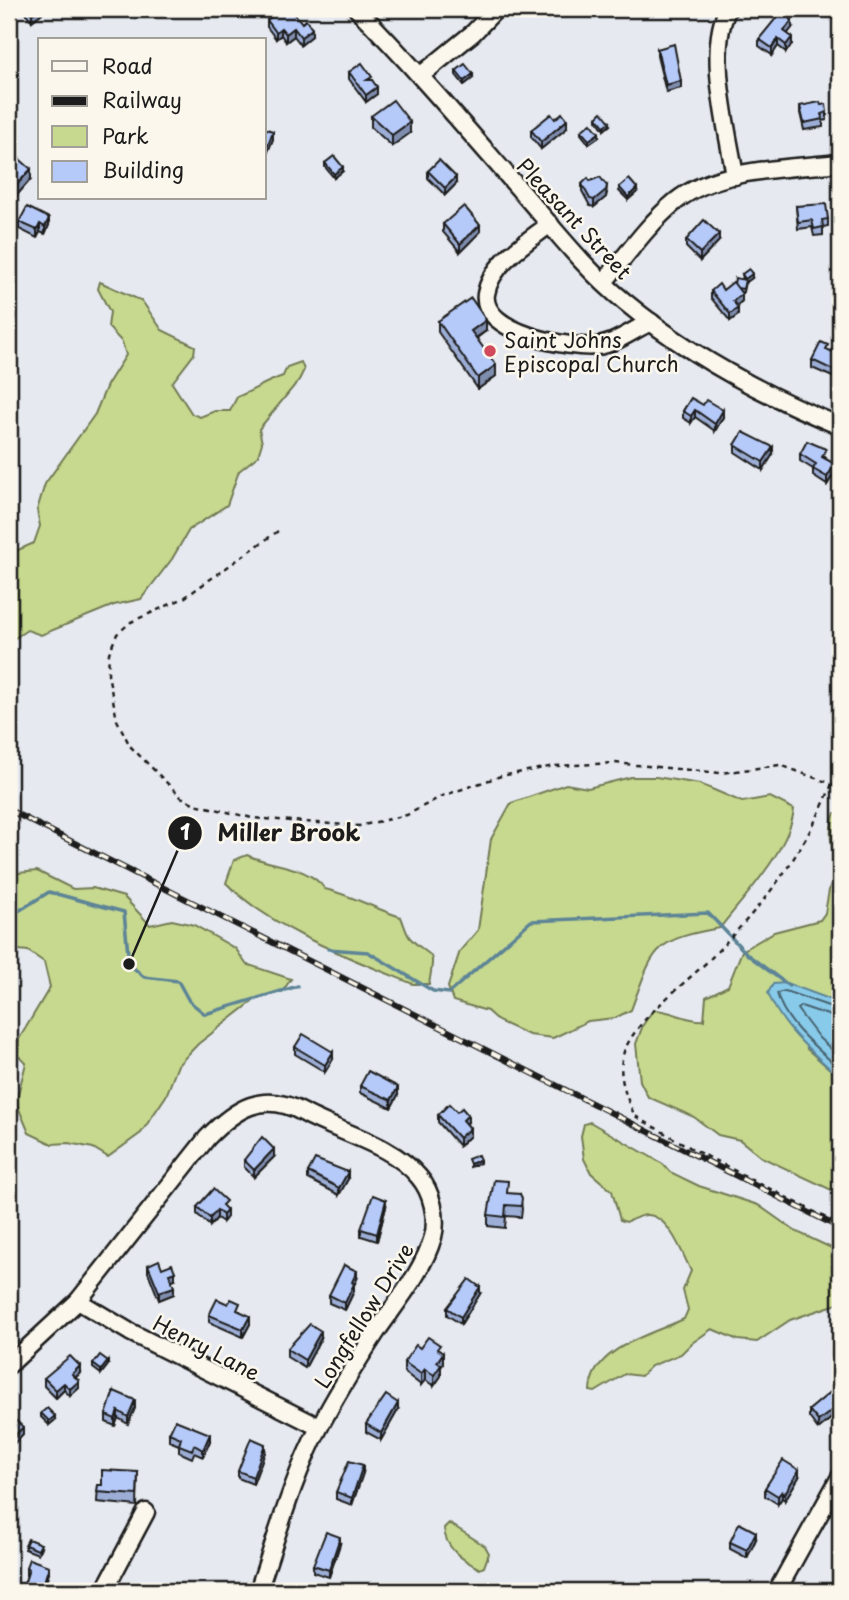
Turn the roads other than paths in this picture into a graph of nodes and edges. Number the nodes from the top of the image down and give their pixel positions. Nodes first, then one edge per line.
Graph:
1 (357, 9) edge
2 (496, 9) edge
3 (728, 9) edge
4 (420, 76) junction
5 (840, 163) edge
6 (734, 176) junction
7 (550, 224) junction
8 (604, 282) junction
9 (651, 322) junction
10 (840, 426) edge
11 (78, 1301) junction
12 (9, 1365) edge
13 (319, 1427) junction
14 (840, 1477) edge
15 (146, 1513) dead end
16 (104, 1591) edge
17 (258, 1591) edge
18 (777, 1591) edge

1 - 4 street, Pleasant Street
2 - 4 street
3 - 6 street
4 - 7 street, Pleasant Street
5 - 6 street
6 - 8 street
7 - 8 street, Pleasant Street
7 - 9 street
8 - 9 street, Pleasant Street
9 - 10 street, Pleasant Street
11 - 12 street, Longfellow Drive
11 - 13 street, Henry Lane
11 - 13 street, Longfellow Drive
13 - 17 street, Longfellow Drive
14 - 18 street
15 - 16 street

